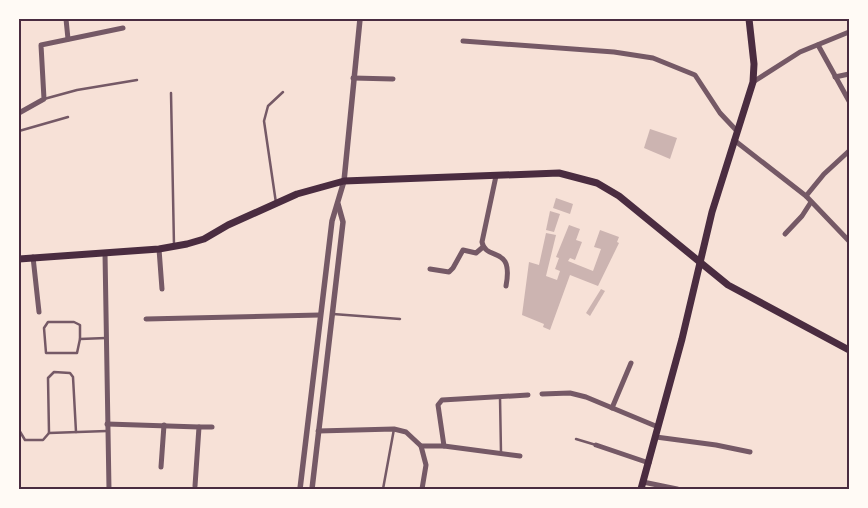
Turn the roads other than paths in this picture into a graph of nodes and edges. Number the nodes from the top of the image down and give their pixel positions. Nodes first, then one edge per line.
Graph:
1 (66, 19) edge
2 (360, 19) edge
3 (749, 19) edge
4 (123, 28) dead end
5 (849, 32) edge
6 (68, 39) junction
7 (463, 41) dead end
8 (818, 45) junction
9 (849, 74) edge
10 (835, 77) junction
11 (353, 78) junction
12 (392, 79) dead end
13 (136, 80) dead end
14 (753, 82) junction
15 (171, 92) dead end
16 (283, 92) dead end
17 (44, 99) junction
18 (849, 100) edge
19 (19, 113) edge
20 (68, 117) dead end
21 (736, 130) junction
22 (19, 131) edge
23 (734, 140) junction
24 (849, 151) edge
25 (496, 176) junction
26 (344, 181) junction
27 (806, 196) junction
28 (811, 202) junction
29 (277, 204) junction
30 (338, 204) junction
31 (785, 234) dead end
32 (849, 241) edge
33 (174, 247) junction
34 (483, 247) junction
35 (159, 249) junction
36 (105, 253) junction
37 (33, 257) junction
38 (19, 259) edge
39 (699, 263) junction
40 (430, 269) dead end
41 (326, 270) junction
42 (336, 271) junction
43 (506, 286) dead end
44 (162, 289) dead end
45 (39, 312) dead end
46 (332, 314) junction
47 (320, 316) junction
48 (146, 319) dead end
49 (400, 319) dead end
50 (106, 338) junction
51 (80, 339) junction
52 (849, 350) edge
53 (631, 363) dead end
54 (542, 394) dead end
55 (528, 395) dead end
56 (500, 397) junction
57 (612, 408) junction
58 (107, 424) junction
59 (164, 425) junction
60 (200, 427) junction
61 (212, 427) dead end
62 (658, 427) junction
63 (394, 429) junction
64 (19, 430) edge
65 (107, 431) junction
66 (318, 431) junction
67 (76, 432) junction
68 (49, 433) junction
69 (656, 437) junction
70 (576, 439) dead end
71 (596, 445) joint
72 (421, 446) junction
73 (444, 446) junction
74 (750, 452) dead end
75 (501, 455) junction
76 (520, 456) dead end
77 (649, 462) junction
78 (161, 467) dead end
79 (195, 486) dead end
80 (642, 486) edge
81 (109, 489) edge
82 (300, 489) edge
83 (312, 489) edge
84 (383, 489) edge
85 (422, 489) edge
86 (677, 489) edge

1 - 6 street
2 - 11 street
3 - 14 main road
4 - 6 street
5 - 8 street
6 - 17 street
7 - 21 street
8 - 10 street
8 - 14 street
9 - 10 street
10 - 18 street
11 - 12 street
11 - 26 street
13 - 17 lane
14 - 21 main road
15 - 33 lane
16 - 29 lane
17 - 19 street
20 - 22 lane
21 - 23 main road
23 - 27 street
23 - 39 main road
24 - 27 street
25 - 26 main road
25 - 34 street
25 - 39 main road
26 - 29 main road
26 - 30 street
27 - 28 street
28 - 31 street
28 - 32 street
29 - 33 main road
30 - 41 street
30 - 42 street
33 - 35 main road
34 - 40 street
34 - 43 street
35 - 36 main road
35 - 44 street
36 - 37 main road
36 - 50 street
37 - 38 main road
37 - 45 street
39 - 52 main road
39 - 62 main road
41 - 42 street
41 - 47 street
42 - 46 street
46 - 49 lane
46 - 66 street
47 - 48 street
47 - 82 street
50 - 51 lane
50 - 58 street
51 - 51 lane
53 - 57 street
54 - 57 street
55 - 56 street
56 - 73 street
56 - 75 lane
57 - 62 street
58 - 59 street
58 - 65 street
59 - 60 street
59 - 78 street
60 - 61 street
60 - 79 street
62 - 69 main road
63 - 66 street
63 - 72 street
63 - 84 lane
64 - 68 lane
65 - 67 lane
65 - 81 street
66 - 83 street
67 - 68 lane
67 - 68 lane
69 - 74 street
69 - 77 main road
70 - 71 lane
71 - 77 street
72 - 73 street
72 - 85 street
73 - 75 street
75 - 76 street
77 - 80 main road
80 - 86 street

